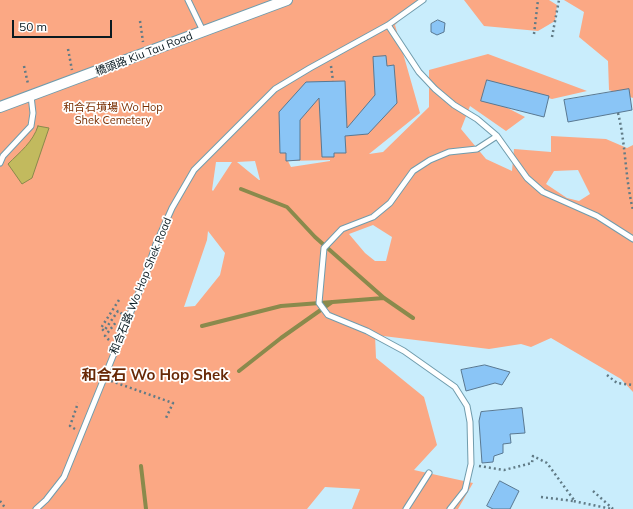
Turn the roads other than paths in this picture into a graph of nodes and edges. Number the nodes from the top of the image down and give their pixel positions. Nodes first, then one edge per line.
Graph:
1 (188, 0) edge
2 (287, 0) edge
3 (423, 0) edge
4 (388, 25) junction
5 (203, 32) junction
6 (30, 91) junction
7 (0, 107) edge
8 (497, 136) junction
9 (0, 163) edge
10 (633, 240) edge
11 (429, 473) dead end
12 (36, 509) edge
13 (406, 509) edge
14 (450, 509) edge

1 - 5 lane
2 - 5 street, 橋頭路 Kiu Tau Road
3 - 4 lane, 和合石路 Wo Hop Shek Road
4 - 8 lane
4 - 12 lane, 和合石路 Wo Hop Shek Road
5 - 6 street, 橋頭路 Kiu Tau Road
6 - 7 street, 橋頭路 Kiu Tau Road
6 - 9 lane
8 - 10 lane
8 - 14 lane
11 - 13 lane

